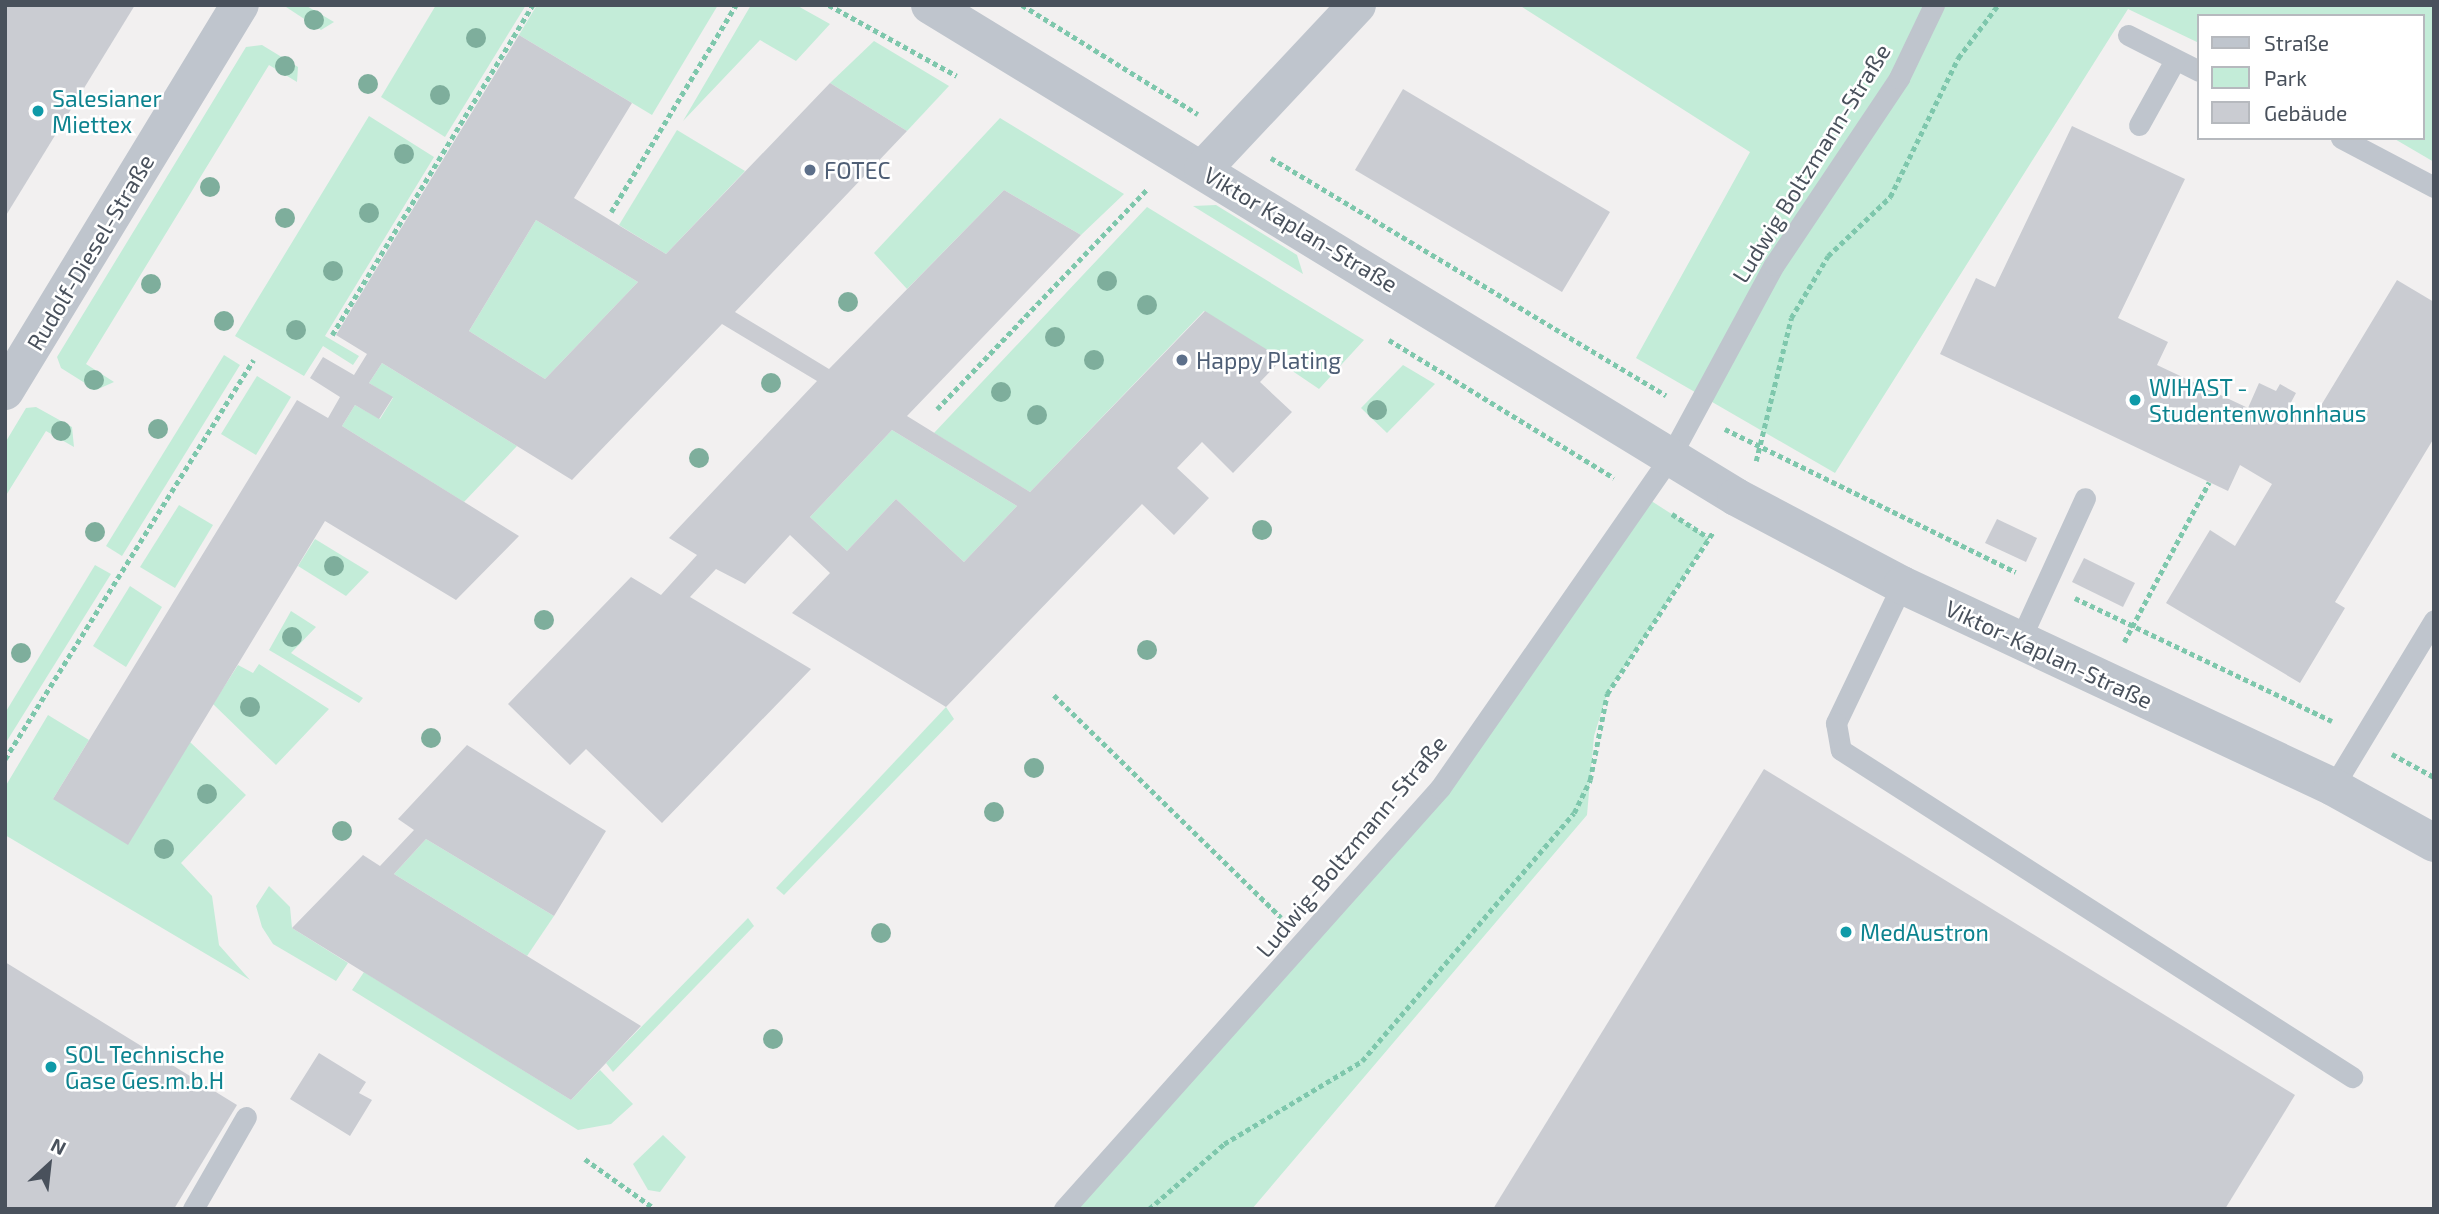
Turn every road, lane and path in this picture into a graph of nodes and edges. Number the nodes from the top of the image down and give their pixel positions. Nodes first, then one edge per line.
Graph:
1 (240, 5) edge
2 (533, 5) edge
3 (736, 5) edge
4 (829, 5) edge
5 (930, 5) edge
6 (1022, 5) edge
7 (1357, 5) edge
8 (1934, 5) edge
9 (1998, 5) edge
10 (2127, 35) dead end
11 (2175, 60) junction
12 (2198, 71) edge
13 (967, 82) dead end
14 (2139, 125) dead end
15 (1232, 135) junction
16 (2345, 140) edge
17 (1203, 169) junction
18 (1135, 183) dead end
19 (2434, 187) edge
20 (1146, 190) junction
21 (1158, 197) dead end
22 (611, 212) dead end
23 (332, 335) dead end
24 (1381, 335) dead end
25 (253, 359) dead end
26 (5, 391) edge
27 (937, 409) dead end
28 (1696, 414) junction
29 (1763, 449) junction
30 (1670, 457) junction
31 (2209, 482) dead end
32 (1643, 495) junction
33 (1736, 497) junction
34 (2085, 498) dead end
35 (1709, 538) junction
36 (1902, 585) junction
37 (2045, 585) junction
38 (2434, 620) edge
39 (2132, 625) junction
40 (2020, 640) junction
41 (2106, 681) junction
42 (1054, 695) dead end
43 (2363, 737) junction
44 (5, 759) edge
45 (2434, 778) edge
46 (2333, 787) junction
47 (2434, 843) edge
48 (1307, 942) junction
49 (2351, 1077) dead end
50 (246, 1117) dead end
51 (585, 1159) dead end
52 (193, 1209) edge
53 (655, 1209) edge
54 (1064, 1209) edge
55 (1149, 1209) edge

1 - 26 street, Rudolf-Diesel-Straße
2 - 23 path
3 - 22 path
4 - 13 path
5 - 17 street, Viktor Kaplan-Straße
6 - 15 path
7 - 15 street
8 - 28 lane, Ludwig Boltzmann-Straße
9 - 29 path
10 - 11 lane
11 - 12 lane
11 - 14 lane
15 - 17 street
15 - 28 path
16 - 19 lane
17 - 30 street, Viktor Kaplan-Straße
18 - 20 path
20 - 21 path
20 - 27 path
24 - 32 path
25 - 44 path
28 - 29 path
28 - 30 lane, Ludwig Boltzmann-Straße
29 - 33 path
29 - 37 path
30 - 32 lane, Ludwig-Boltzmann-Straße
30 - 33 street, Viktor-Kaplan-Straße
31 - 39 path
32 - 35 path
32 - 48 lane, Ludwig-Boltzmann-Straße
33 - 35 path
33 - 36 street, Viktor-Kaplan-Straße
34 - 37 lane
35 - 55 path
36 - 40 street, Viktor-Kaplan-Straße
36 - 49 lane
37 - 39 path
37 - 40 lane
38 - 43 lane
39 - 41 path
39 - 43 path
40 - 41 street, Viktor-Kaplan-Straße
41 - 46 street, Viktor-Kaplan-Straße
42 - 48 path
43 - 45 path
43 - 46 lane
46 - 47 street, Viktor-Kaplan-Straße
48 - 54 lane, Ludwig-Boltzmann-Straße
50 - 52 lane
51 - 53 path

